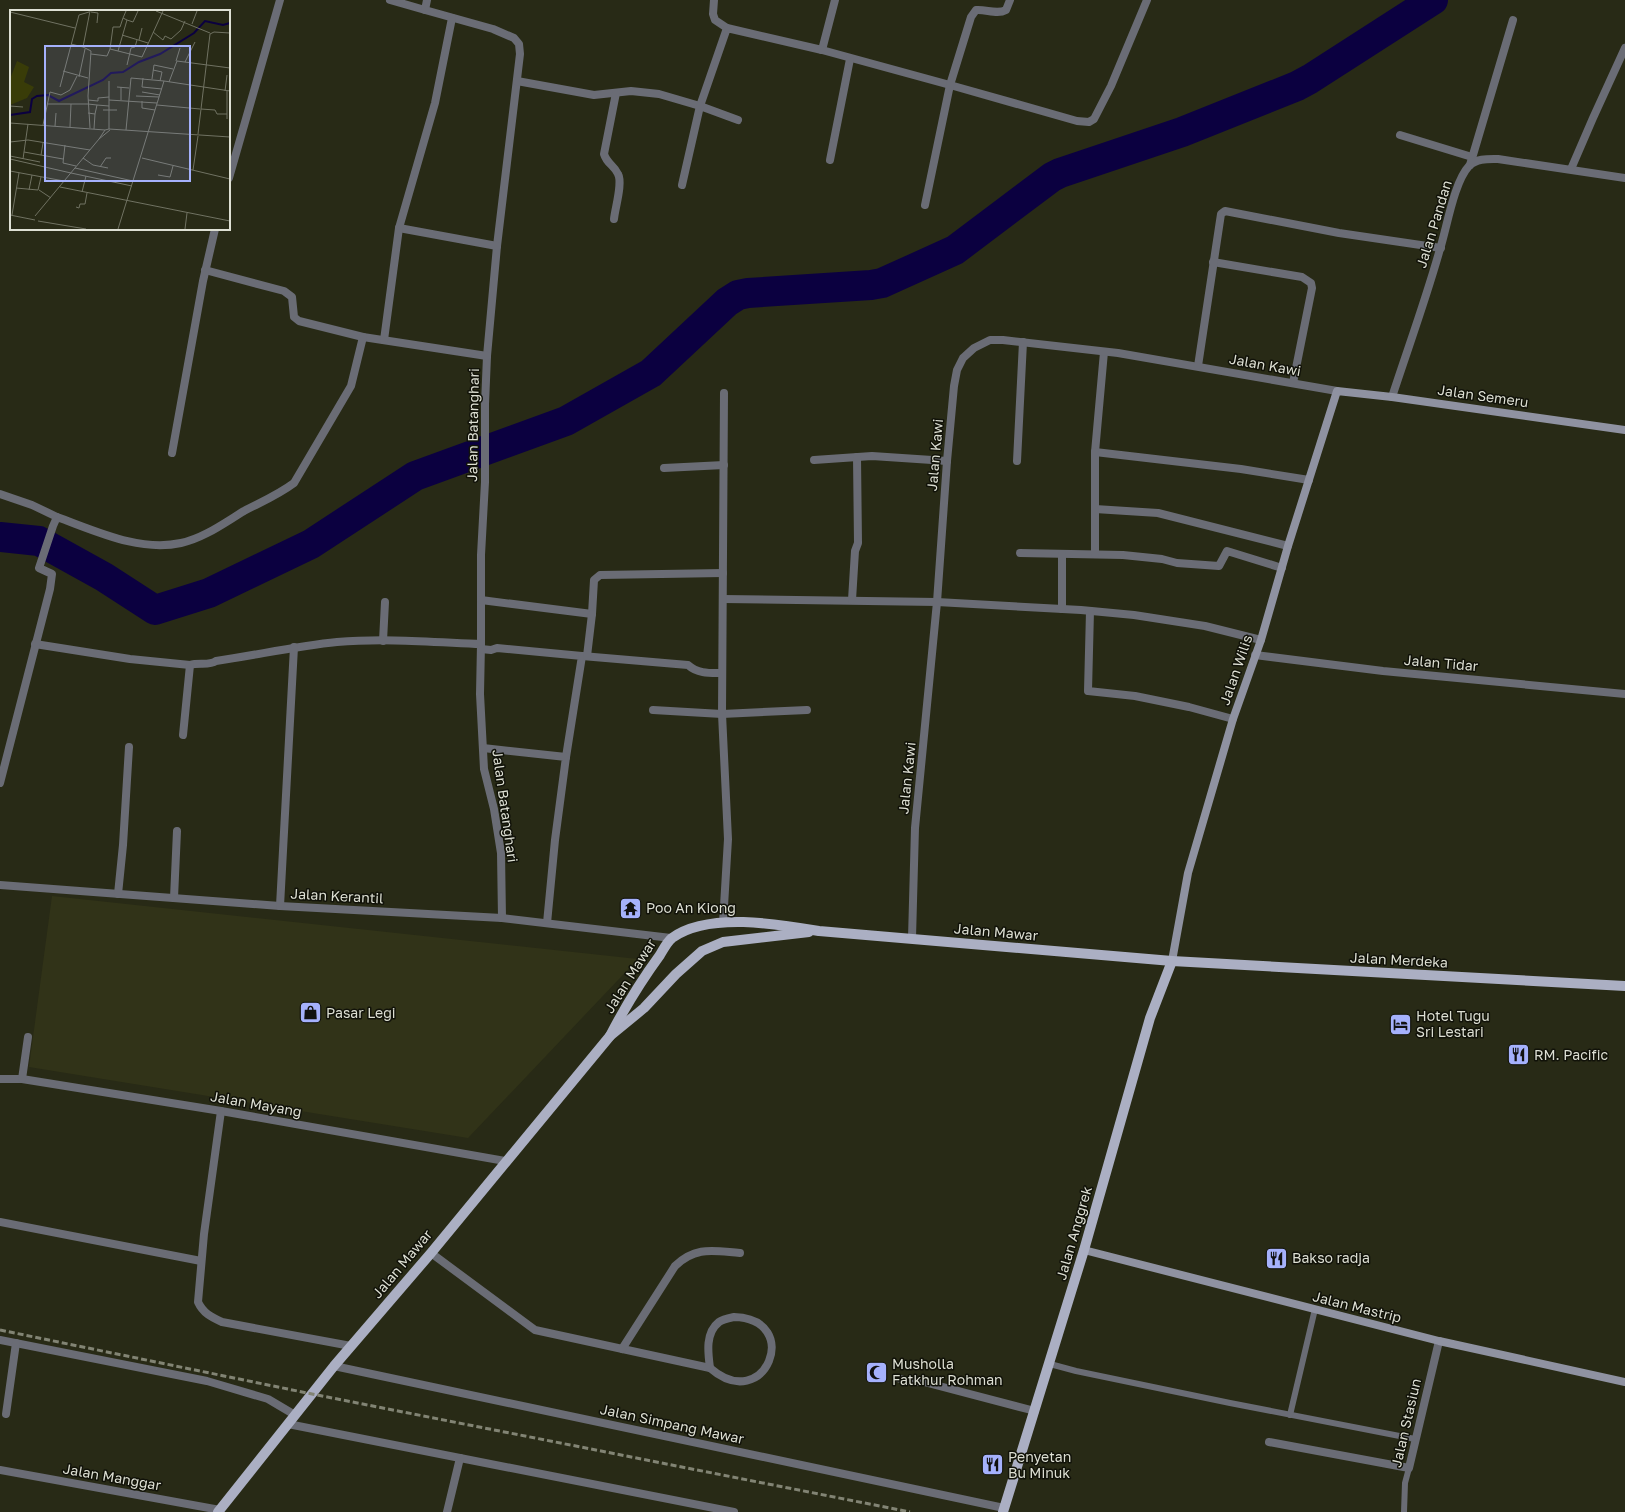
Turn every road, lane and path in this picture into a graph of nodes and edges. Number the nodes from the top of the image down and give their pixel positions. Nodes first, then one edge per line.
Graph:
1 (280, 0) edge
2 (390, 0) edge
3 (427, 0) edge
4 (714, 0) edge
5 (834, 0) edge
6 (1010, 0) edge
7 (1147, 0) edge
8 (425, 10) junction
9 (452, 18) junction
10 (1513, 20) dead end
11 (727, 28) junction
12 (1625, 48) edge
13 (822, 50) junction
14 (850, 59) junction
15 (517, 81) junction
16 (950, 85) junction
17 (616, 92) junction
18 (700, 106) junction
19 (738, 120) dead end
20 (1400, 135) dead end
21 (1472, 157) junction
22 (830, 160) dead end
23 (1470, 165) junction
24 (1571, 170) junction
25 (230, 175) edge
26 (1625, 178) edge
27 (682, 185) dead end
28 (925, 205) dead end
29 (614, 219) dead end
30 (399, 228) junction
31 (215, 230) edge
32 (497, 246) junction
33 (1441, 248) junction
34 (1213, 262) junction
35 (205, 270) junction
36 (364, 337) junction
37 (384, 340) junction
38 (1023, 342) junction
39 (1104, 352) junction
40 (488, 356) junction
41 (1198, 366) junction
42 (1293, 383) junction
43 (1337, 391) junction
44 (724, 393) dead end
45 (1392, 397) junction
46 (1625, 430) edge
47 (1095, 452) junction
48 (172, 453) dead end
49 (857, 457) junction
50 (814, 460) dead end
51 (947, 461) junction
52 (1017, 461) dead end
53 (724, 465) junction
54 (664, 468) dead end
55 (1309, 480) junction
56 (0, 494) edge
57 (1095, 509) junction
58 (57, 517) junction
59 (1288, 546) junction
60 (1020, 553) dead end
61 (1062, 554) junction
62 (1095, 554) junction
63 (1282, 568) junction
64 (723, 573) junction
65 (723, 598) junction
66 (481, 600) junction
67 (852, 600) junction
68 (385, 602) dead end
69 (937, 602) junction
70 (1062, 609) junction
71 (1090, 611) junction
72 (592, 614) junction
73 (1261, 640) junction
74 (383, 641) junction
75 (35, 644) junction
76 (294, 647) junction
77 (481, 647) junction
78 (1255, 655) junction
79 (584, 656) junction
80 (190, 665) junction
81 (722, 673) junction
82 (1625, 694) edge
83 (653, 710) dead end
84 (807, 710) dead end
85 (722, 714) junction
86 (1233, 719) junction
87 (183, 735) dead end
88 (129, 747) dead end
89 (483, 748) junction
90 (566, 757) junction
91 (0, 783) edge
92 (177, 831) dead end
93 (0, 885) edge
94 (118, 894) junction
95 (174, 898) junction
96 (280, 906) junction
97 (502, 918) junction
98 (547, 923) junction
99 (723, 923) junction
100 (819, 931) junction
101 (671, 938) junction
102 (912, 938) junction
103 (1172, 961) junction
104 (1625, 986) edge
105 (610, 1036) junction
106 (28, 1037) dead end
107 (1, 1079) edge
108 (22, 1080) junction
109 (221, 1111) junction
110 (506, 1161) junction
111 (0, 1222) edge
112 (1084, 1250) junction
113 (431, 1252) junction
114 (740, 1252) dead end
115 (201, 1261) junction
116 (1315, 1309) junction
117 (0, 1340) edge
118 (1439, 1341) junction
119 (16, 1343) junction
120 (351, 1346) junction
121 (622, 1349) junction
122 (1050, 1364) junction
123 (334, 1366) junction
124 (710, 1368) junction
125 (897, 1378) dead end
126 (1625, 1382) edge
127 (1034, 1411) junction
128 (6, 1414) dead end
129 (295, 1415) junction
130 (1290, 1415) junction
131 (288, 1424) junction
132 (1415, 1439) junction
133 (1269, 1442) dead end
134 (460, 1458) junction
135 (1408, 1468) junction
136 (0, 1470) edge
137 (1003, 1510) edge
138 (219, 1511) edge
139 (447, 1512) edge
140 (734, 1512) edge
141 (1404, 1512) edge

1 - 25 street
2 - 8 street, Jalan Batanghari
3 - 8 street
4 - 11 street
5 - 13 street
6 - 16 street
7 - 16 street
8 - 9 street, Jalan Batanghari
9 - 15 street, Jalan Batanghari
9 - 30 street
10 - 21 street, Jalan Pandan
11 - 13 street
11 - 18 street
12 - 24 street
13 - 14 street
14 - 16 street
14 - 22 street
15 - 17 street
15 - 32 street, Jalan Batanghari
16 - 28 street
17 - 18 street
17 - 29 street
18 - 19 street
18 - 27 street
20 - 21 street
21 - 23 street, Jalan Pandan
23 - 24 street
23 - 33 street, Jalan Pandan
24 - 26 street
30 - 32 street
30 - 37 street
31 - 35 street
32 - 40 street, Jalan Batanghari
33 - 34 street
33 - 45 street, Jalan Pandan
34 - 41 street
34 - 42 street
35 - 36 street
35 - 48 street
36 - 37 street
36 - 58 street
37 - 40 street
38 - 39 street, Jalan Kawi
38 - 51 street, Jalan Kawi
38 - 52 street
39 - 41 street, Jalan Kawi
39 - 47 street
40 - 66 street, Jalan Batanghari
41 - 42 street, Jalan Kawi
42 - 43 street, Jalan Kawi
43 - 45 main road, Jalan Semeru
43 - 55 main road, Jalan Wilis
44 - 53 street
45 - 46 main road, Jalan Semeru
47 - 55 street
47 - 57 street
49 - 50 street
49 - 51 street
49 - 67 street
51 - 69 street, Jalan Kawi
53 - 54 street
53 - 64 street
55 - 59 main road, Jalan Wilis
56 - 58 street
57 - 59 street
57 - 62 street
58 - 75 street
59 - 63 main road, Jalan Wilis
60 - 61 street
61 - 62 street
61 - 70 street
62 - 63 street
63 - 73 main road, Jalan Wilis
64 - 65 street
64 - 72 street
65 - 67 street
65 - 81 street
66 - 72 street
66 - 77 street, Jalan Batanghari
67 - 69 street
68 - 74 street
69 - 70 street
69 - 102 street, Jalan Kawi
70 - 71 street
71 - 73 street
71 - 86 street
72 - 79 street
73 - 78 main road, Jalan Wilis
74 - 76 street
74 - 77 street
75 - 80 street
75 - 91 street
76 - 80 street
76 - 96 street
77 - 79 street
77 - 89 street, Jalan Batanghari
78 - 82 street, Jalan Tidar
78 - 86 main road, Jalan Wilis
79 - 81 street
79 - 90 street
80 - 87 street
81 - 85 street
83 - 85 street
84 - 85 street
85 - 99 street
86 - 103 main road, Jalan Wilis
88 - 94 street
89 - 90 street
89 - 97 street, Jalan Batanghari
90 - 98 street
92 - 95 street
93 - 94 street, Jalan Kerantil
94 - 95 street, Jalan Kerantil
95 - 96 street, Jalan Kerantil
96 - 97 street, Jalan Kerantil
97 - 98 street, Jalan Kerantil
98 - 101 street, Jalan Kerantil
99 - 100 main road, Jalan Mawar
99 - 101 main road, Jalan Mawar
100 - 102 main road, Jalan Mawar
100 - 105 main road, Jalan Mawar
101 - 105 main road, Jalan Mawar
102 - 103 main road, Jalan Mawar
103 - 104 main road, Jalan Merdeka
103 - 112 main road, Jalan Anggrek
105 - 110 main road, Jalan Mawar
106 - 108 street
107 - 108 street, Jalan Mayang
108 - 109 street, Jalan Mayang
109 - 110 street, Jalan Mayang
109 - 115 street
110 - 113 main road, Jalan Mawar
111 - 115 street
112 - 116 main road, Jalan Mastrip
112 - 122 main road, Jalan Anggrek
113 - 120 main road, Jalan Mawar
113 - 121 street
114 - 121 street
115 - 120 street
116 - 118 main road, Jalan Mastrip
116 - 130 lane
117 - 119 street
118 - 126 main road, Jalan Mastrip
118 - 132 street, Jalan Stasiun
119 - 128 street
119 - 129 street
120 - 123 main road, Jalan Mawar
121 - 124 street
122 - 127 main road, Jalan Anggrek
122 - 130 lane
123 - 129 main road, Jalan Mawar
123 - 137 street, Jalan Simpang Mawar
124 - 124 street
125 - 127 street
127 - 137 main road, Jalan Anggrek
129 - 131 main road, Jalan Mawar
130 - 132 lane
131 - 134 street
131 - 138 main road, Jalan Mawar
132 - 135 street, Jalan Stasiun
133 - 135 street
134 - 139 street
134 - 140 street
135 - 141 lane, Jalan Stasiun
136 - 138 street, Jalan Manggar

